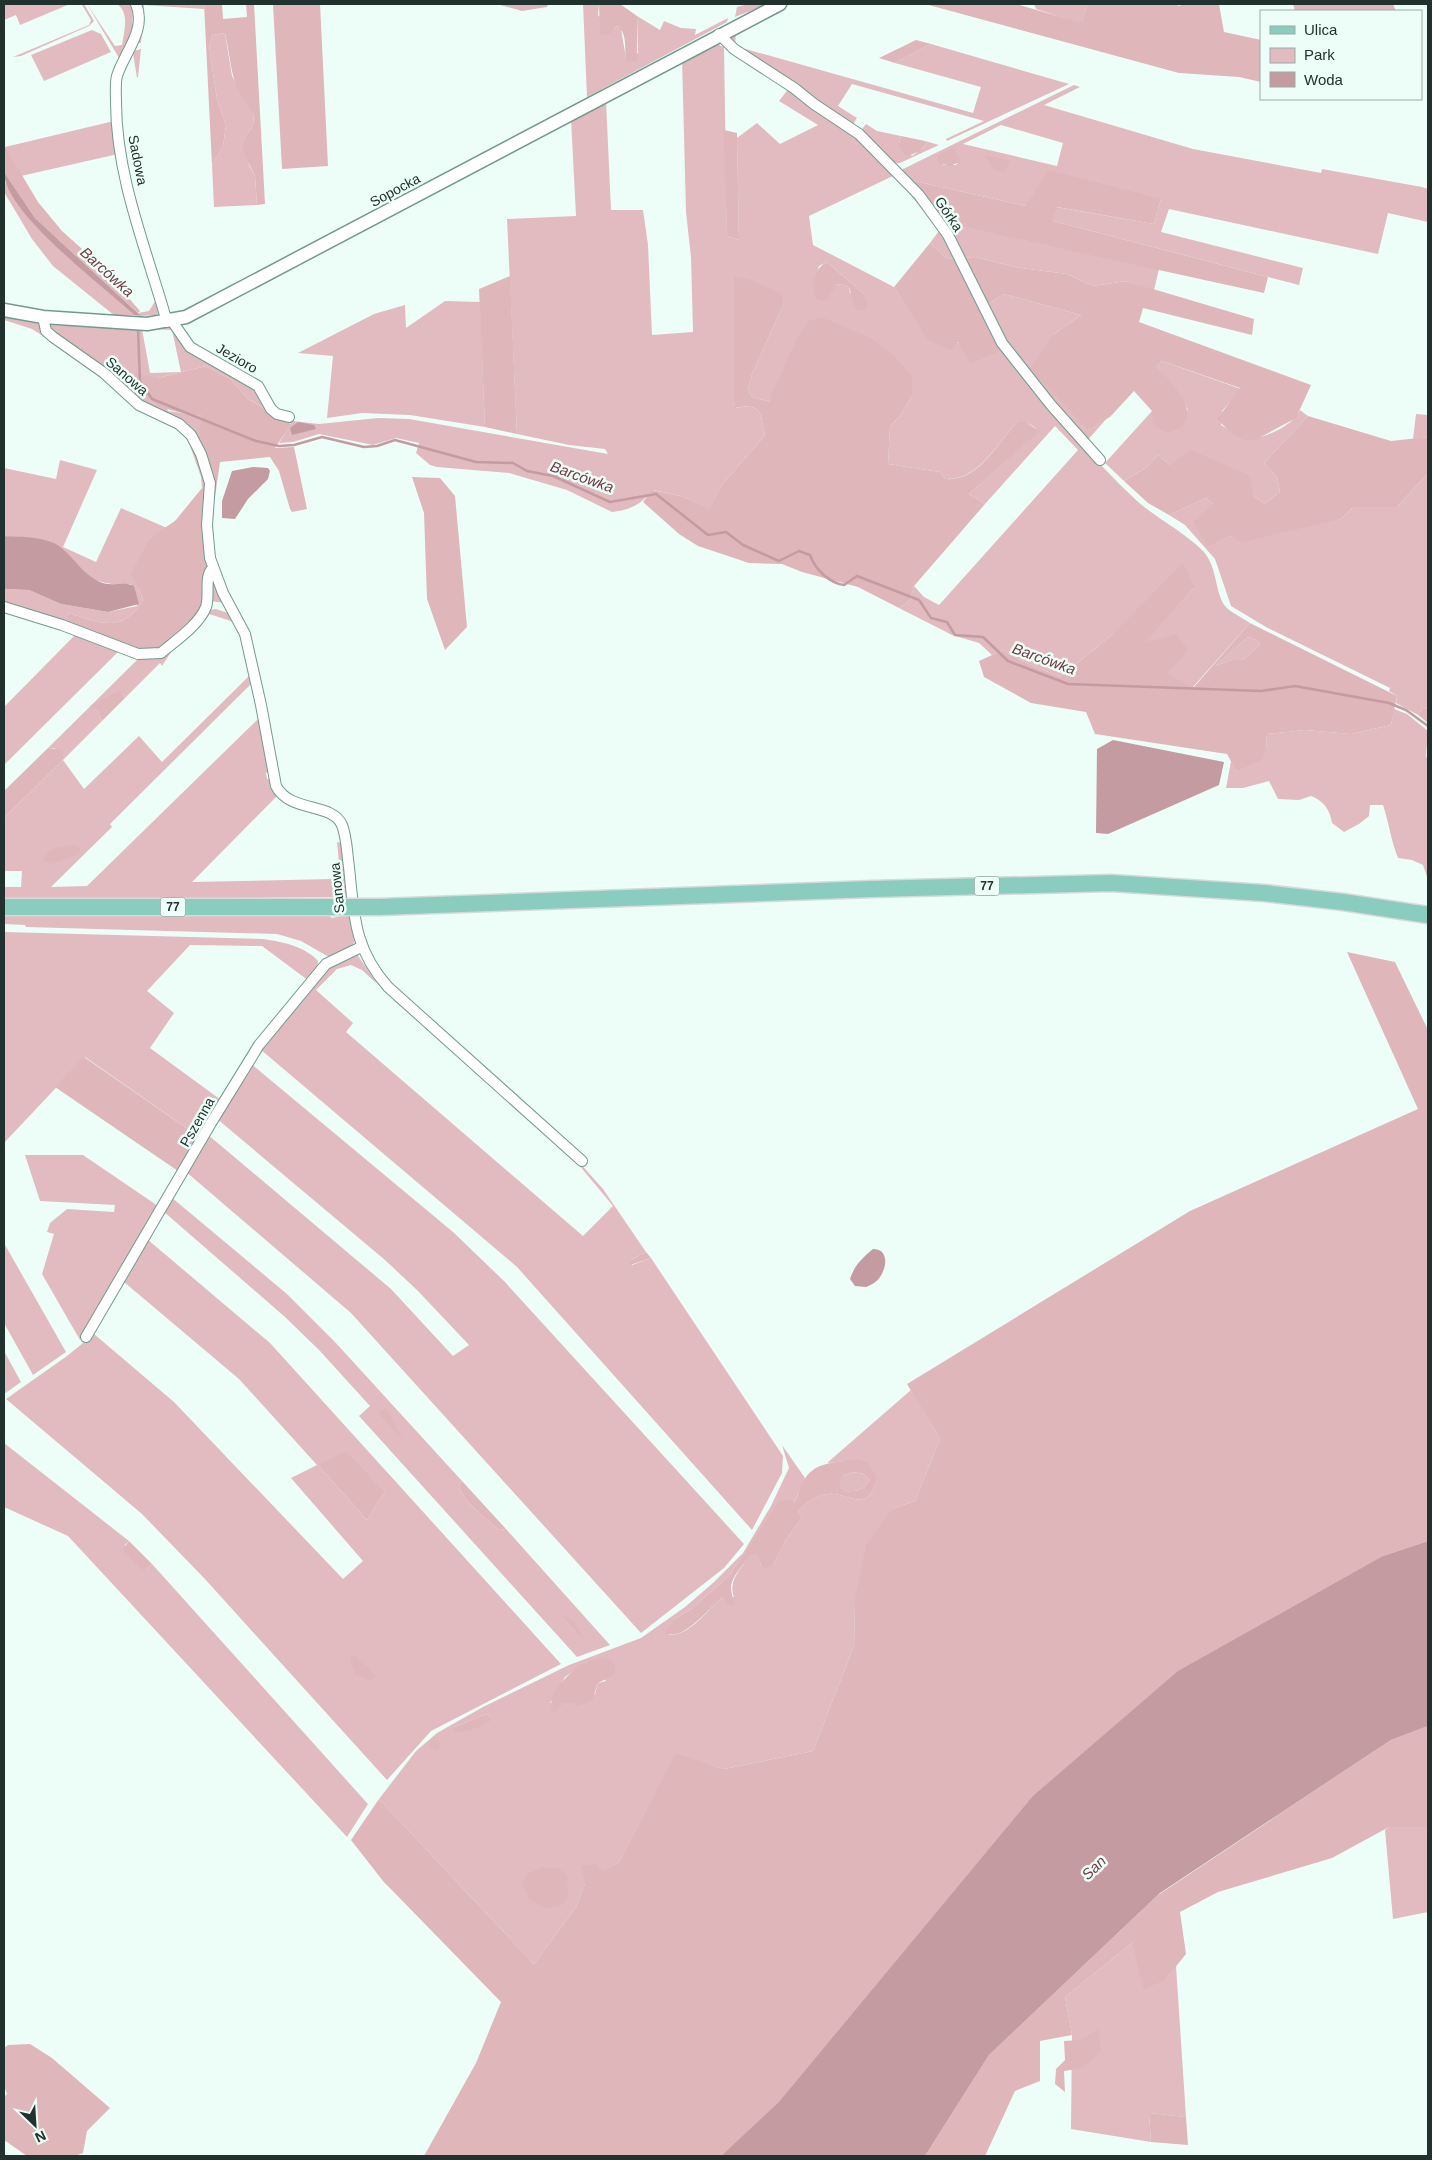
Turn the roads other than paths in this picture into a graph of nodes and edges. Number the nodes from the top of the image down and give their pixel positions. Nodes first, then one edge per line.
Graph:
1 (136, 4) edge
2 (780, 4) edge
3 (719, 34) junction
4 (4, 310) edge
5 (43, 317) junction
6 (169, 322) junction
7 (289, 417) dead end
8 (1100, 460) dead end
9 (212, 569) junction
10 (4, 607) edge
11 (4, 907) edge
12 (1428, 915) edge
13 (361, 947) junction
14 (582, 1161) dead end
15 (86, 1337) dead end

1 - 6 street, Sadowa
2 - 3 street, Sopocka
3 - 6 street, Sopocka
3 - 8 street, Górka
4 - 5 street, Sopocka
5 - 6 street, Sopocka
5 - 9 street, Sanowa
6 - 7 street, Jezioro
9 - 10 street, Sanowa
9 - 13 street, Sanowa
11 - 12 main road, 77, bridge
13 - 14 street, Sanowa
13 - 15 street, Pszenna

